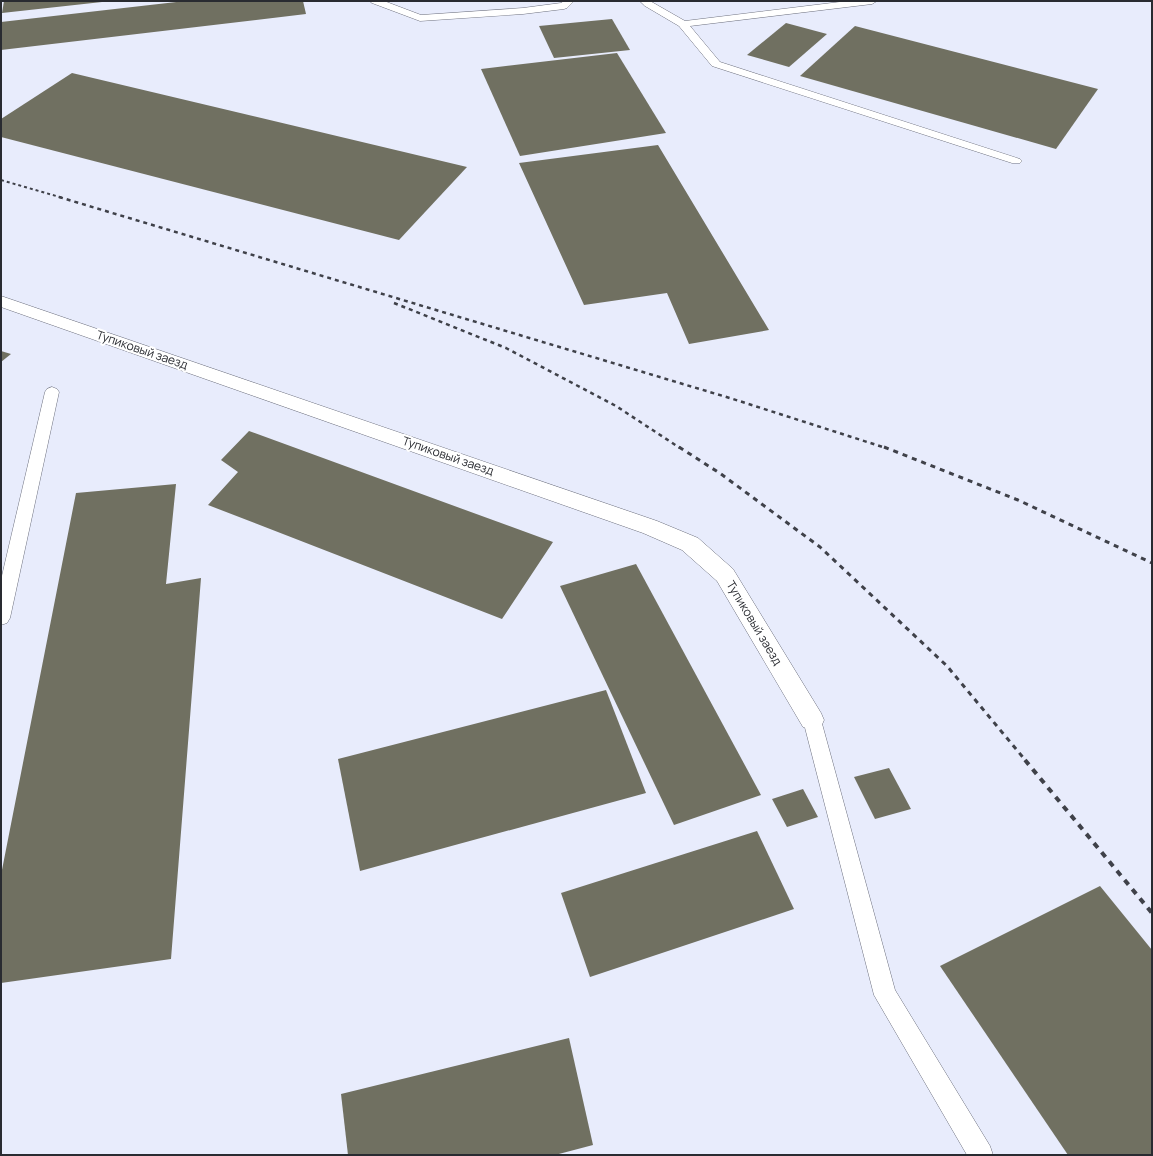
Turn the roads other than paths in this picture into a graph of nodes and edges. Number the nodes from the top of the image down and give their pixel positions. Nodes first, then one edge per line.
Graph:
1 (375, 1) edge
2 (569, 1) edge
3 (645, 1) edge
4 (872, 1) edge
5 (682, 24) junction
6 (1016, 161) dead end
7 (1, 301) edge
8 (52, 392) dead end
9 (1, 618) edge
10 (812, 720) joint
11 (981, 1155) edge

1 - 2 lane
3 - 5 lane
4 - 5 lane
5 - 6 lane
7 - 10 street, Тупиковый заезд
8 - 9 lane
10 - 11 lane

